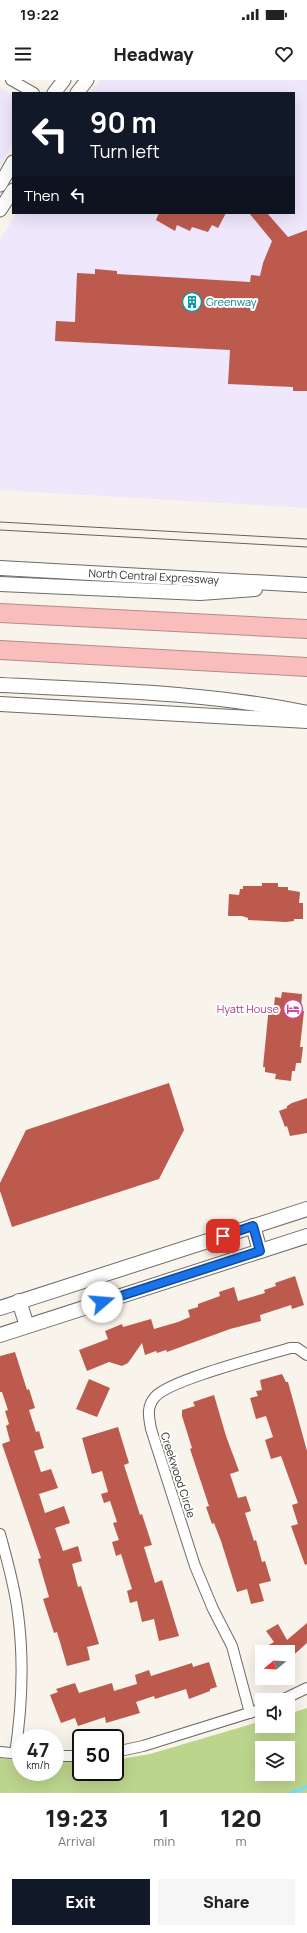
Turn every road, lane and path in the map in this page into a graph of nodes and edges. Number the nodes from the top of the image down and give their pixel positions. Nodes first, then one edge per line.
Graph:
1 (11, 80) edge
2 (64, 80) edge
3 (87, 80) edge
4 (32, 92) edge
5 (55, 92) edge
6 (78, 92) edge
7 (12, 164) edge
8 (0, 185) edge
9 (12, 192) edge
10 (0, 210) edge
11 (0, 568) edge
12 (0, 584) edge
13 (306, 585) edge
14 (0, 613) edge
15 (307, 629) edge
16 (0, 650) edge
17 (307, 667) edge
18 (0, 685) edge
19 (0, 704) edge
20 (307, 713) edge
21 (307, 721) edge
22 (307, 1209) edge
23 (253, 1226) junction
24 (307, 1236) edge
25 (260, 1251) junction
26 (19, 1301) junction
27 (0, 1308) edge
28 (28, 1326) junction
29 (0, 1335) edge
30 (307, 1355) edge
31 (0, 1534) edge
32 (307, 1688) edge
33 (295, 1694) edge
34 (255, 1711) edge
35 (250, 1713) junction
36 (19, 1729) edge
37 (124, 1750) edge
38 (0, 1752) edge
39 (12, 1753) edge

1 - 4 street
2 - 5 street
3 - 6 street
7 - 8 street
9 - 10 street
11 - 13 main road, North Central Expressway
12 - 13 main road
14 - 15 highway
16 - 17 highway
18 - 20 main road
19 - 21 main road
22 - 23 main road
23 - 25 main road
23 - 26 main road
24 - 25 main road
25 - 28 main road
26 - 27 main road
26 - 28 main road
28 - 29 main road
30 - 35 street, Creekwood Circle
31 - 36 street
32 - 33 street
34 - 35 street
35 - 37 street
38 - 39 street

